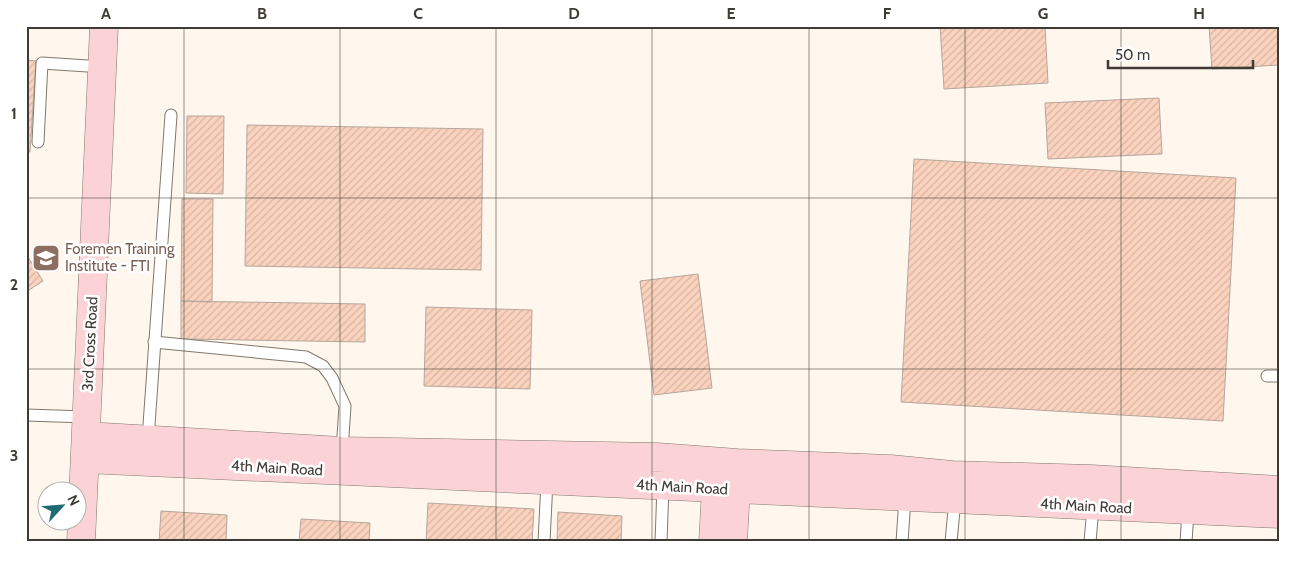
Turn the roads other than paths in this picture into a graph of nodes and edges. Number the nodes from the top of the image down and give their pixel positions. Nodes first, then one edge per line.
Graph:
1 (104, 26) edge
2 (103, 67) junction
3 (171, 115) dead end
4 (38, 142) dead end
5 (154, 342) junction
6 (26, 415) edge
7 (86, 437) junction
8 (148, 439) junction
9 (342, 451) junction
10 (728, 463) junction
11 (547, 481) junction
12 (663, 486) junction
13 (726, 490) junction
14 (1279, 490) edge
15 (905, 498) junction
16 (955, 500) junction
17 (1093, 507) junction
18 (1188, 511) junction
19 (1279, 514) edge
20 (81, 542) edge
21 (544, 542) edge
22 (661, 542) edge
23 (713, 542) edge
24 (733, 542) edge
25 (902, 542) edge
26 (951, 542) edge
27 (1090, 542) edge
28 (1186, 542) edge

1 - 2 street, 3rd Cross Road
2 - 4 lane
2 - 7 street, 3rd Cross Road
3 - 5 lane
5 - 8 lane
5 - 9 lane
6 - 7 lane
7 - 8 street, 4th Main Road
7 - 11 street, 4th Main Road
7 - 20 street, 3rd Cross Road
8 - 9 street, 4th Main Road
9 - 10 street, 4th Main Road
10 - 13 street
10 - 14 street, 4th Main Road
11 - 12 street, 4th Main Road
11 - 21 lane
12 - 13 street, 4th Main Road
12 - 22 lane
13 - 15 street, 4th Main Road
13 - 23 street
13 - 24 street
15 - 16 street, 4th Main Road
15 - 25 lane
16 - 17 street, 4th Main Road
16 - 26 lane
17 - 18 street, 4th Main Road
17 - 27 lane
18 - 19 street, 4th Main Road
18 - 28 lane

